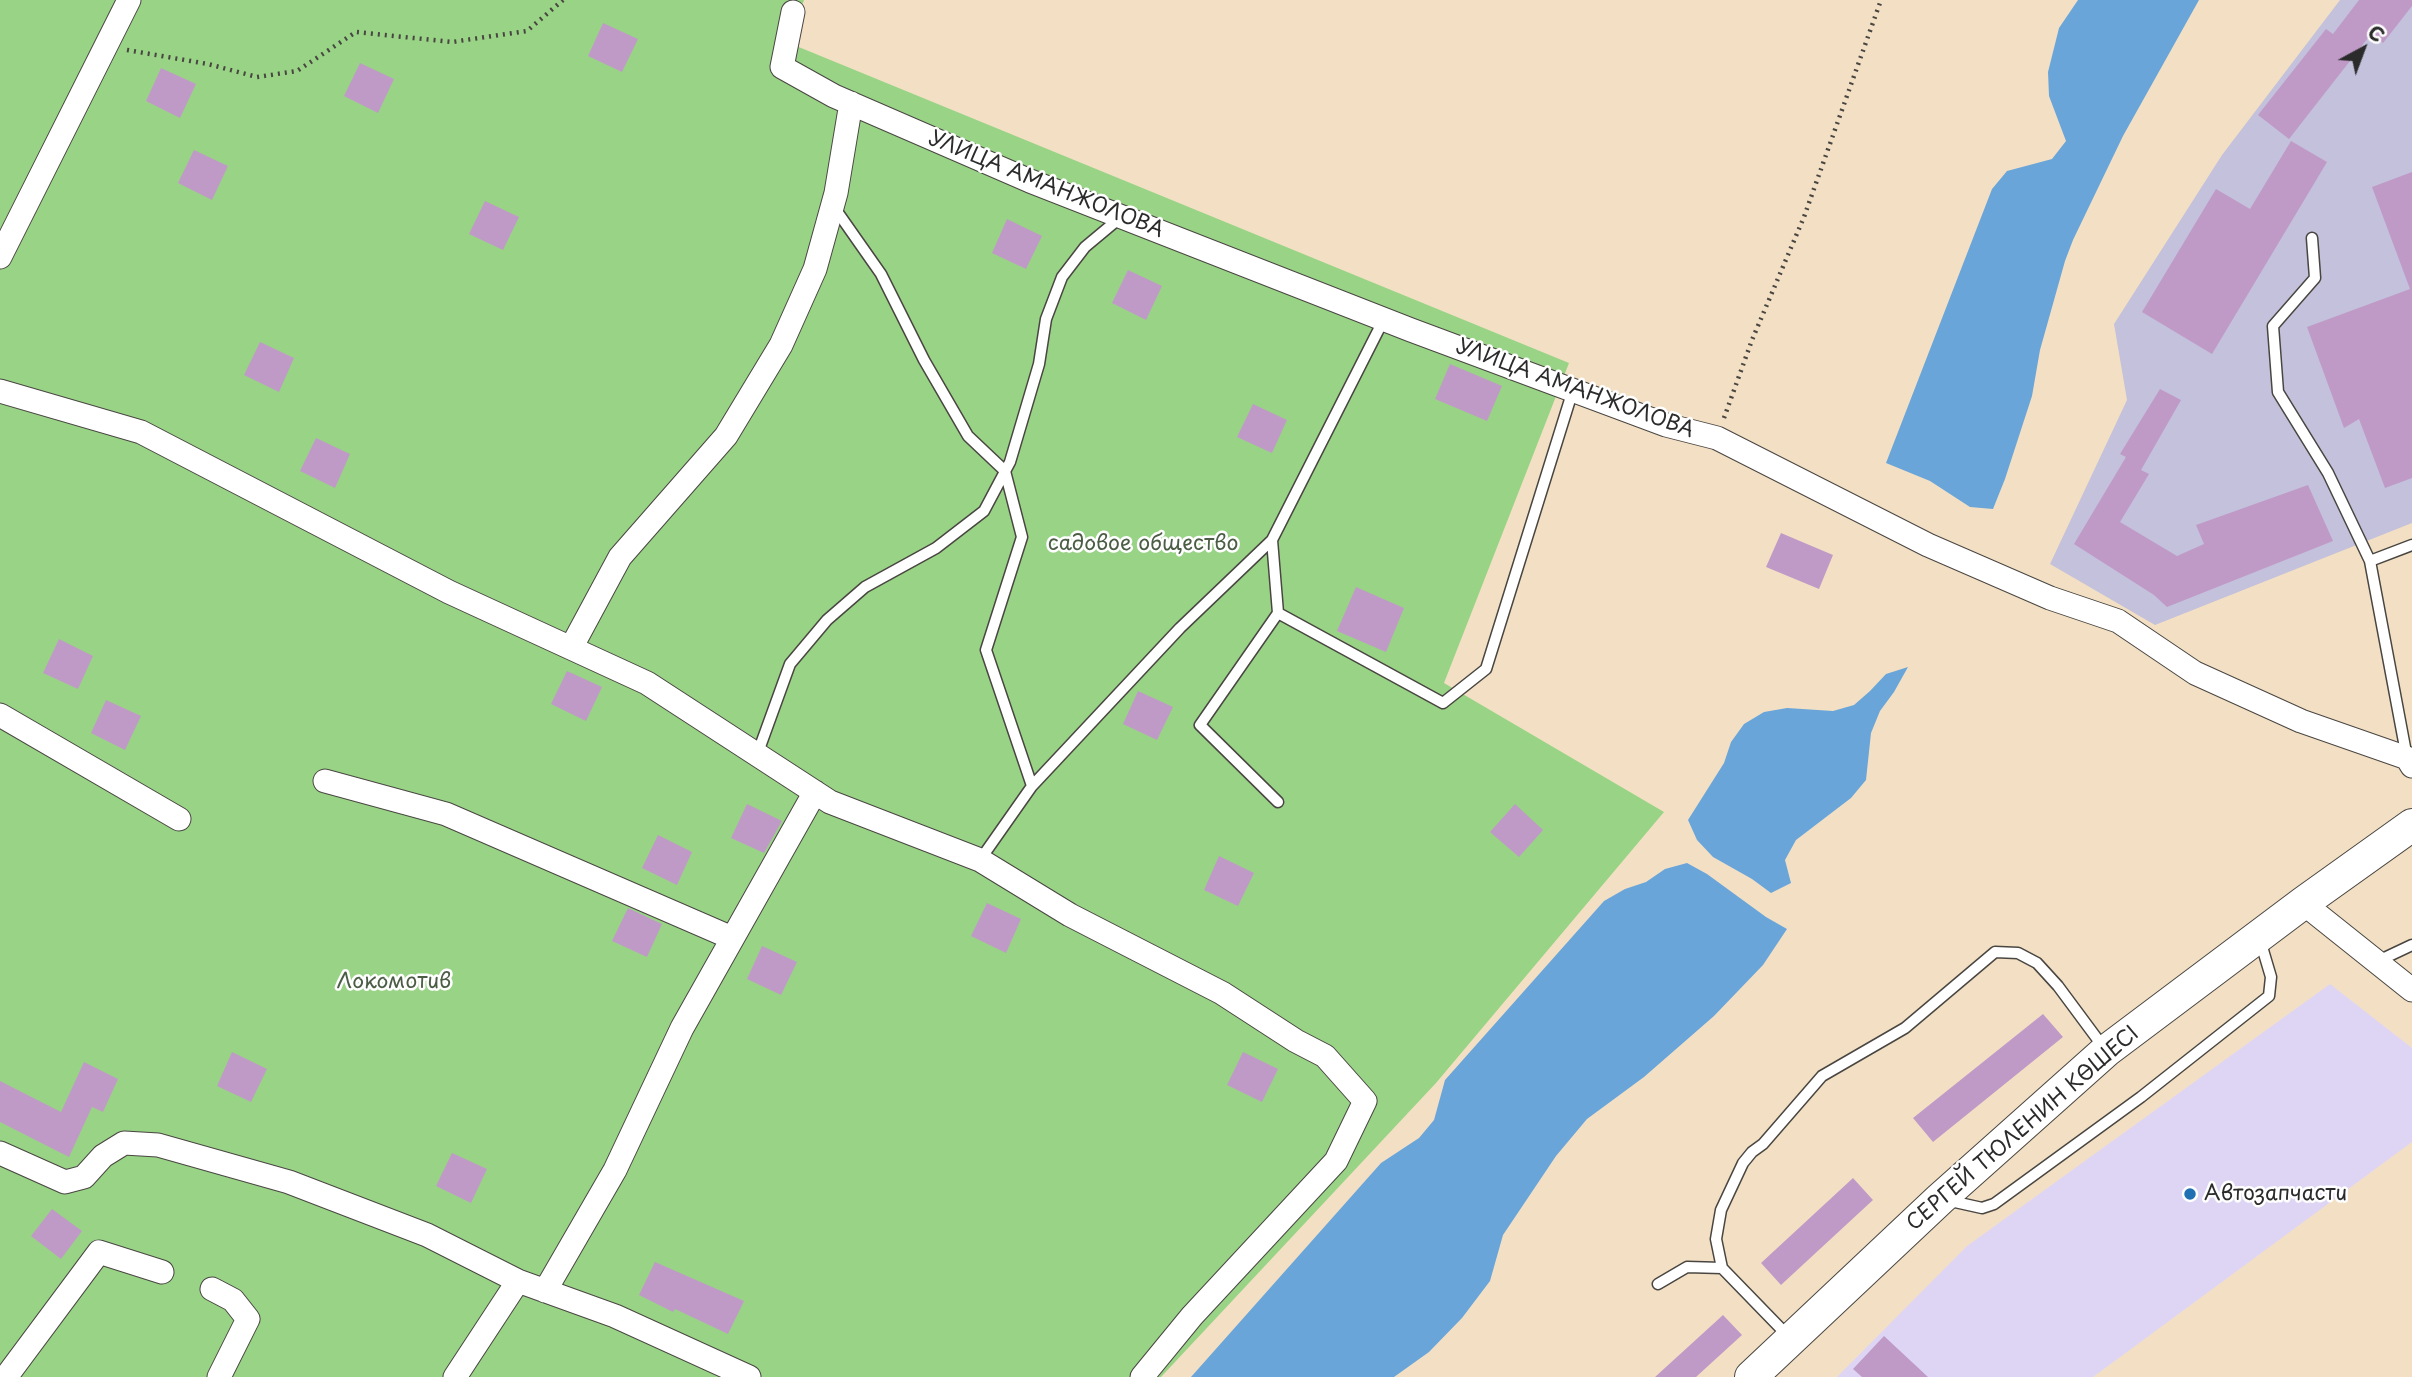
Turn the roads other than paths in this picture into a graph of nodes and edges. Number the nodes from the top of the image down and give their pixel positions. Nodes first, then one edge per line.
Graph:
1 (130, 0) edge
2 (793, 12) dead end
3 (851, 103) junction
4 (832, 205) junction
5 (1121, 217) junction
6 (2312, 238) dead end
7 (0, 257) edge
8 (1384, 319) junction
9 (1573, 390) junction
10 (0, 391) edge
11 (1005, 471) junction
12 (1272, 540) junction
13 (2412, 545) edge
14 (2370, 561) junction
15 (1278, 613) junction
16 (571, 648) junction
17 (0, 715) edge
18 (757, 754) junction
19 (2409, 762) edge
20 (325, 780) dead end
21 (1032, 786) junction
22 (815, 792) junction
23 (1278, 803) dead end
24 (179, 819) dead end
25 (2412, 824) edge
26 (980, 860) junction
27 (2303, 903) junction
28 (2259, 937) junction
29 (733, 938) junction
30 (2412, 945) edge
31 (2376, 962) junction
32 (2412, 990) edge
33 (2106, 1051) junction
34 (0, 1153) edge
35 (1940, 1199) junction
36 (1722, 1268) junction
37 (162, 1272) dead end
38 (518, 1281) junction
39 (1658, 1284) dead end
40 (212, 1289) dead end
41 (545, 1291) junction
42 (1791, 1339) junction
43 (1762, 1370) edge
44 (6, 1377) edge
45 (219, 1377) edge
46 (455, 1377) edge
47 (749, 1377) edge
48 (1142, 1377) edge

1 - 7 street
2 - 3 street, УЛИЦА АМАНЖОЛОВА
3 - 4 street
3 - 5 street, УЛИЦА АМАНЖОЛОВА
4 - 11 lane
4 - 16 street
5 - 8 street, УЛИЦА АМАНЖОЛОВА
5 - 11 lane
6 - 14 lane
8 - 9 street, УЛИЦА АМАНЖОЛОВА
8 - 12 lane
9 - 15 lane
9 - 19 street, УЛИЦА АМАНЖОЛОВА
10 - 16 street
11 - 18 lane
11 - 21 lane
12 - 15 lane
12 - 21 lane
13 - 14 lane
14 - 19 lane
15 - 23 lane
16 - 18 street
17 - 24 street
18 - 22 street
20 - 29 street
21 - 26 lane
22 - 26 street
22 - 29 street
25 - 27 main road, СЕРГЕЙ ТЮЛЕНИН КӨШЕСІ
26 - 48 street
27 - 28 main road, СЕРГЕЙ ТЮЛЕНИН КӨШЕСІ
27 - 31 street
28 - 33 main road, СЕРГЕЙ ТЮЛЕНИН КӨШЕСІ
28 - 35 lane
29 - 41 street
30 - 31 lane
31 - 32 street
33 - 35 main road, СЕРГЕЙ ТЮЛЕНИН КӨШЕСІ
33 - 36 lane
34 - 38 street
35 - 42 main road, СЕРГЕЙ ТЮЛЕНИН КӨШЕСІ
36 - 39 lane
36 - 42 lane
37 - 44 street
38 - 41 street
38 - 46 street
40 - 45 street
41 - 47 street
42 - 43 main road, СЕРГЕЙ ТЮЛЕНИН КӨШЕСІ

